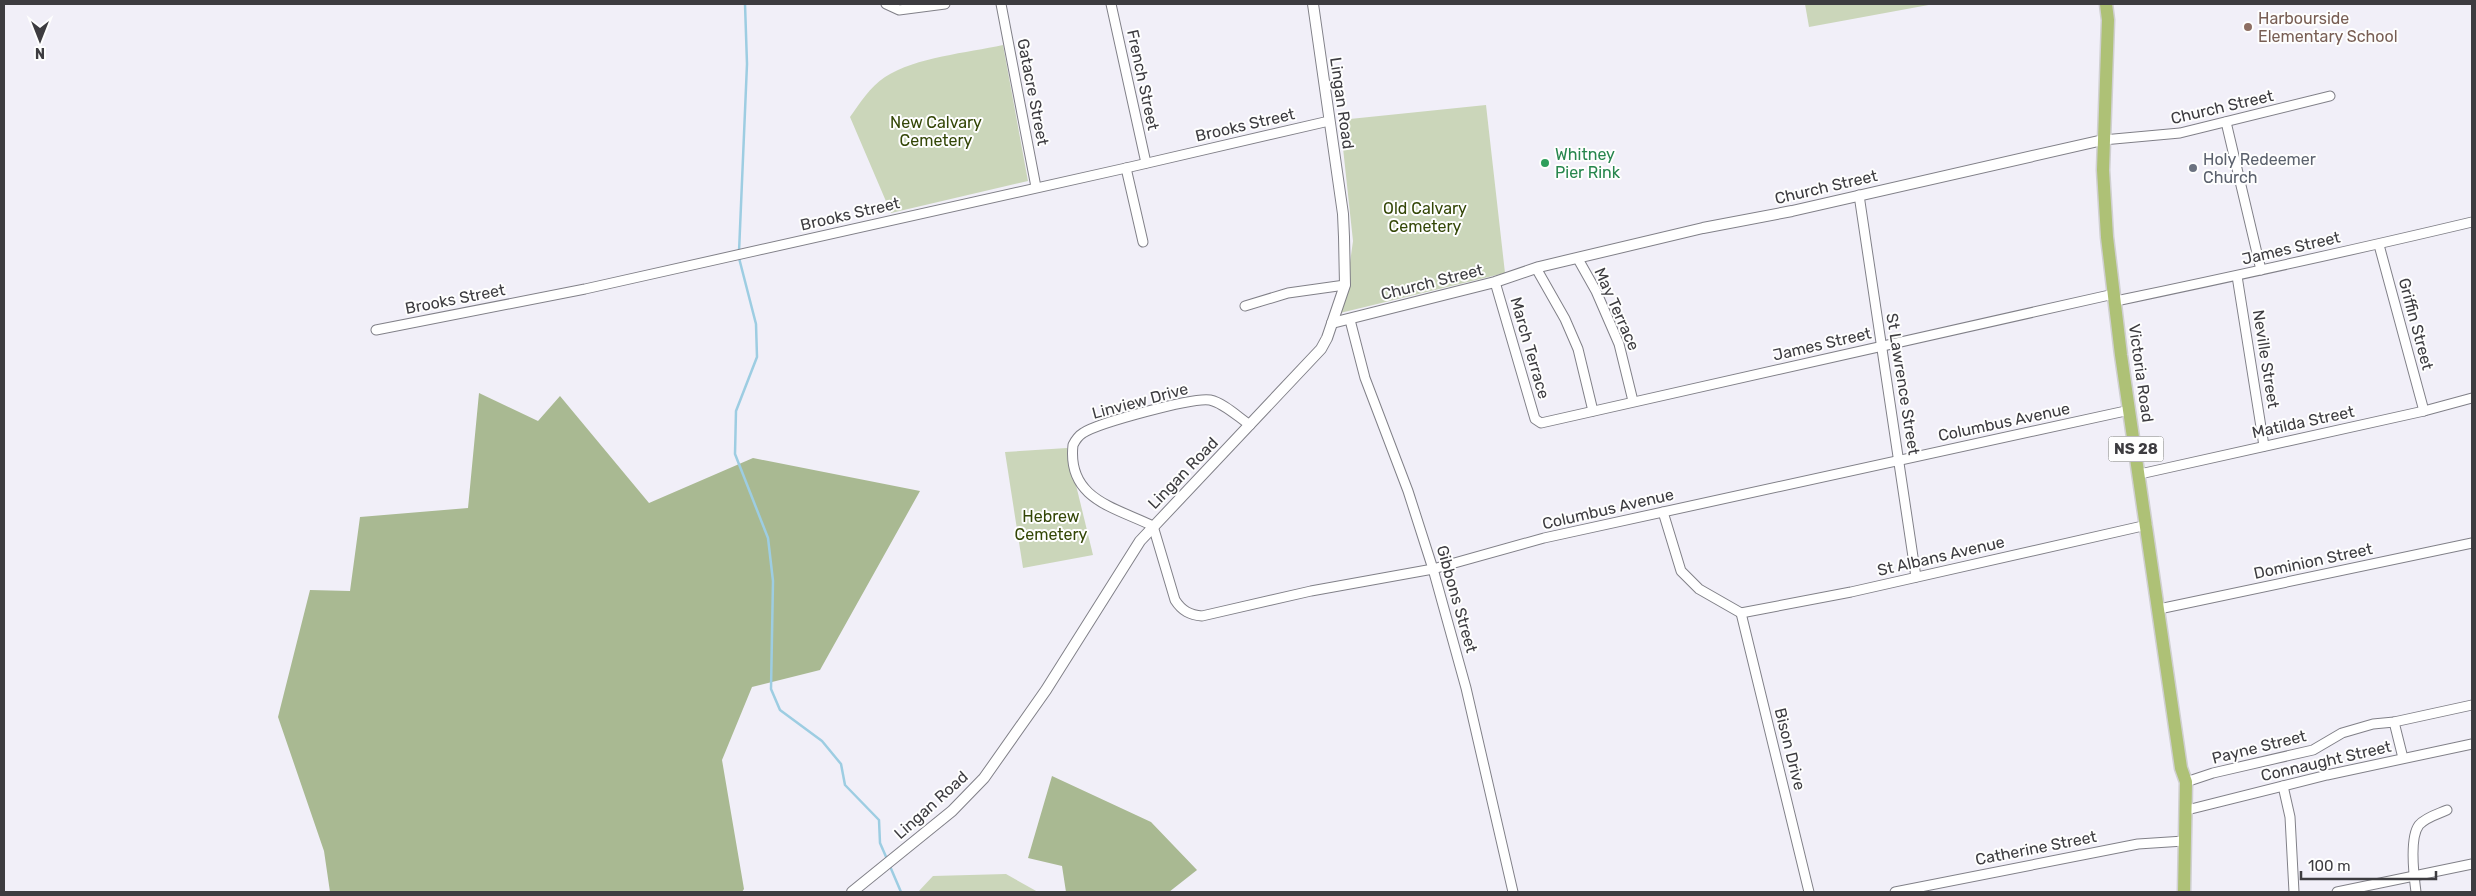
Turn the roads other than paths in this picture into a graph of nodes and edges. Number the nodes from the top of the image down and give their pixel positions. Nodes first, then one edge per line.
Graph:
1 (886, 4) edge
2 (945, 4) edge
3 (1001, 4) edge
4 (1111, 4) edge
5 (1313, 4) edge
6 (2106, 4) edge
7 (2330, 96) dead end
8 (1329, 121) junction
9 (2226, 122) junction
10 (2104, 140) junction
11 (1146, 163) junction
12 (1126, 168) junction
13 (1036, 187) junction
14 (1858, 196) junction
15 (2472, 222) edge
16 (1143, 242) dead end
17 (2378, 245) junction
18 (1578, 259) junction
19 (1536, 268) junction
20 (2261, 270) junction
21 (2237, 276) junction
22 (1494, 282) junction
23 (1345, 286) junction
24 (2115, 297) junction
25 (1245, 306) dead end
26 (1350, 320) junction
27 (1332, 323) junction
28 (376, 330) dead end
29 (1882, 345) junction
30 (2472, 398) edge
31 (1633, 401) junction
32 (2130, 410) junction
33 (1592, 411) junction
34 (2424, 411) junction
35 (1537, 421) joint
36 (1250, 425) junction
37 (2264, 446) junction
38 (1900, 460) junction
39 (2140, 474) junction
40 (1663, 512) junction
41 (2147, 525) junction
42 (1154, 526) junction
43 (2472, 543) edge
44 (1434, 569) junction
45 (1916, 576) junction
46 (2159, 609) junction
47 (1741, 613) junction
48 (2472, 705) edge
49 (2394, 722) junction
50 (2472, 744) edge
51 (2403, 758) junction
52 (2186, 782) junction
53 (2283, 786) junction
54 (2187, 810) junction
55 (2447, 810) dead end
56 (2184, 841) junction
57 (2472, 864) edge
58 (2414, 876) junction
59 (852, 892) edge
60 (1512, 892) edge
61 (1809, 892) edge
62 (1895, 892) edge
63 (2184, 892) edge
64 (2294, 892) edge
65 (2337, 892) edge
66 (2416, 892) edge

1 - 2 street
3 - 13 street, Gatacre Street
4 - 11 street, French Street
5 - 8 street, Lingan Road
6 - 10 main road, Victoria Road / NS 28
7 - 9 street, Church Street
8 - 11 street, Brooks Street
8 - 23 street, Lingan Road
9 - 10 street, Church Street
9 - 20 street
10 - 14 street, Church Street
10 - 24 main road, Victoria Road / NS 28
11 - 12 street, Brooks Street
12 - 13 street, Brooks Street
12 - 16 street
13 - 28 street, Brooks Street
14 - 18 street, Church Street
14 - 29 street, St Lawrence Street
15 - 17 street, James Street
17 - 20 street, James Street
17 - 34 street, Griffin Street
18 - 19 street, Church Street
18 - 31 street, May Terrace
19 - 22 street, Church Street
19 - 33 street
20 - 21 street, James Street
21 - 24 street, James Street
21 - 37 street, Neville Street
22 - 26 street, Church Street
22 - 35 street, March Terrace
23 - 25 street
23 - 27 street, Lingan Road
24 - 29 street, James Street
24 - 32 main road, Victoria Road / NS 28
26 - 27 street, Church Street
26 - 44 street, Gibbons Street
27 - 36 street, Lingan Road
29 - 31 street, James Street
29 - 38 street, St Lawrence Street
30 - 34 street, Matilda Street
31 - 33 street, James Street
32 - 38 street, Columbus Avenue
32 - 39 main road, Victoria Road / NS 28
33 - 35 street, James Street
34 - 37 street, Matilda Street
36 - 42 street, Lingan Road
36 - 42 street, Linview Drive
37 - 39 street, Matilda Street
38 - 40 street, Columbus Avenue
38 - 45 street, St Lawrence Street
39 - 41 main road, Victoria Road / NS 28
40 - 44 street, Columbus Avenue
40 - 47 street
41 - 45 street, St Albans Avenue
41 - 46 main road, Victoria Road / NS 28
42 - 44 street, Columbus Avenue
42 - 59 street, Lingan Road
43 - 46 street, Dominion Street
44 - 60 street, Gibbons Street
45 - 47 street, St Albans Avenue
46 - 52 main road, Victoria Road / NS 28
47 - 61 street, Bison Drive
48 - 49 street, Payne Street
49 - 51 street
49 - 52 street, Payne Street
50 - 51 street, Connaught Street
51 - 53 street, Connaught Street
52 - 54 main road, Victoria Road / NS 28
53 - 54 street, Connaught Street
53 - 64 street
54 - 56 main road, Victoria Road / NS 28
55 - 58 street
56 - 62 street, Catherine Street
56 - 63 main road, Victoria Road / NS 28
57 - 58 street
58 - 65 street
58 - 66 street

